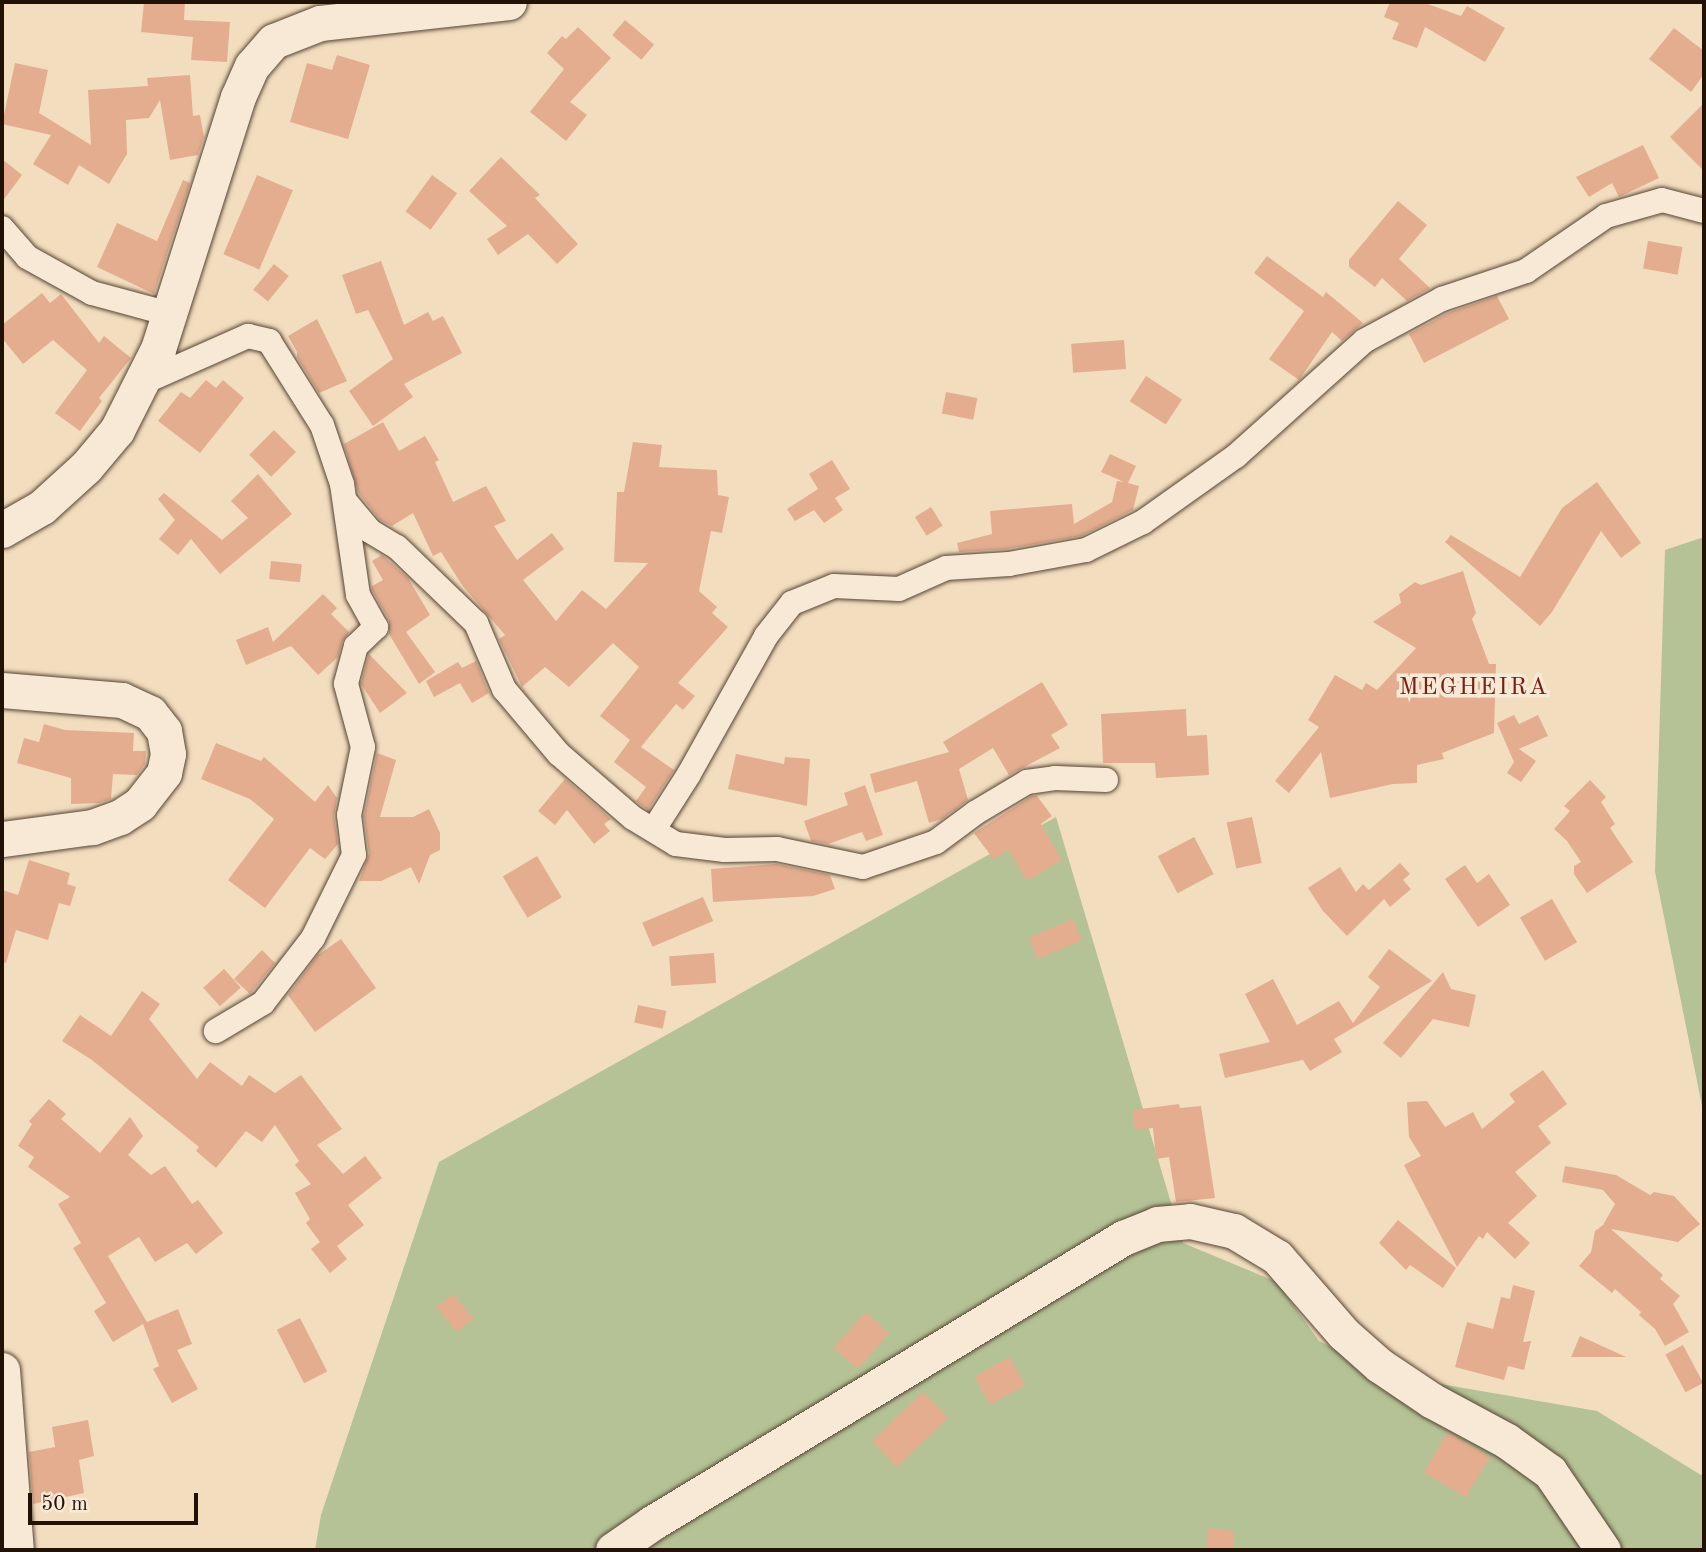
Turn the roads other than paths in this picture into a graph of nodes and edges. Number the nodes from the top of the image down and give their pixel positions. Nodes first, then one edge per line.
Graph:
1 (509, 2) edge
2 (1704, 211) edge
3 (2, 228) edge
4 (170, 314) junction
5 (144, 382) junction
6 (345, 501) junction
7 (2, 530) edge
8 (2, 690) edge
9 (1106, 780) dead end
10 (654, 829) junction
11 (2, 839) edge
12 (216, 1031) dead end
13 (2, 1370) edge
14 (16, 1550) edge
15 (613, 1550) edge
16 (1603, 1550) edge

1 - 4 main road
2 - 10 street
3 - 4 street
4 - 5 main road
5 - 6 street
5 - 7 main road
6 - 10 street
6 - 12 street
8 - 11 main road
9 - 10 street
13 - 14 main road
15 - 16 main road

